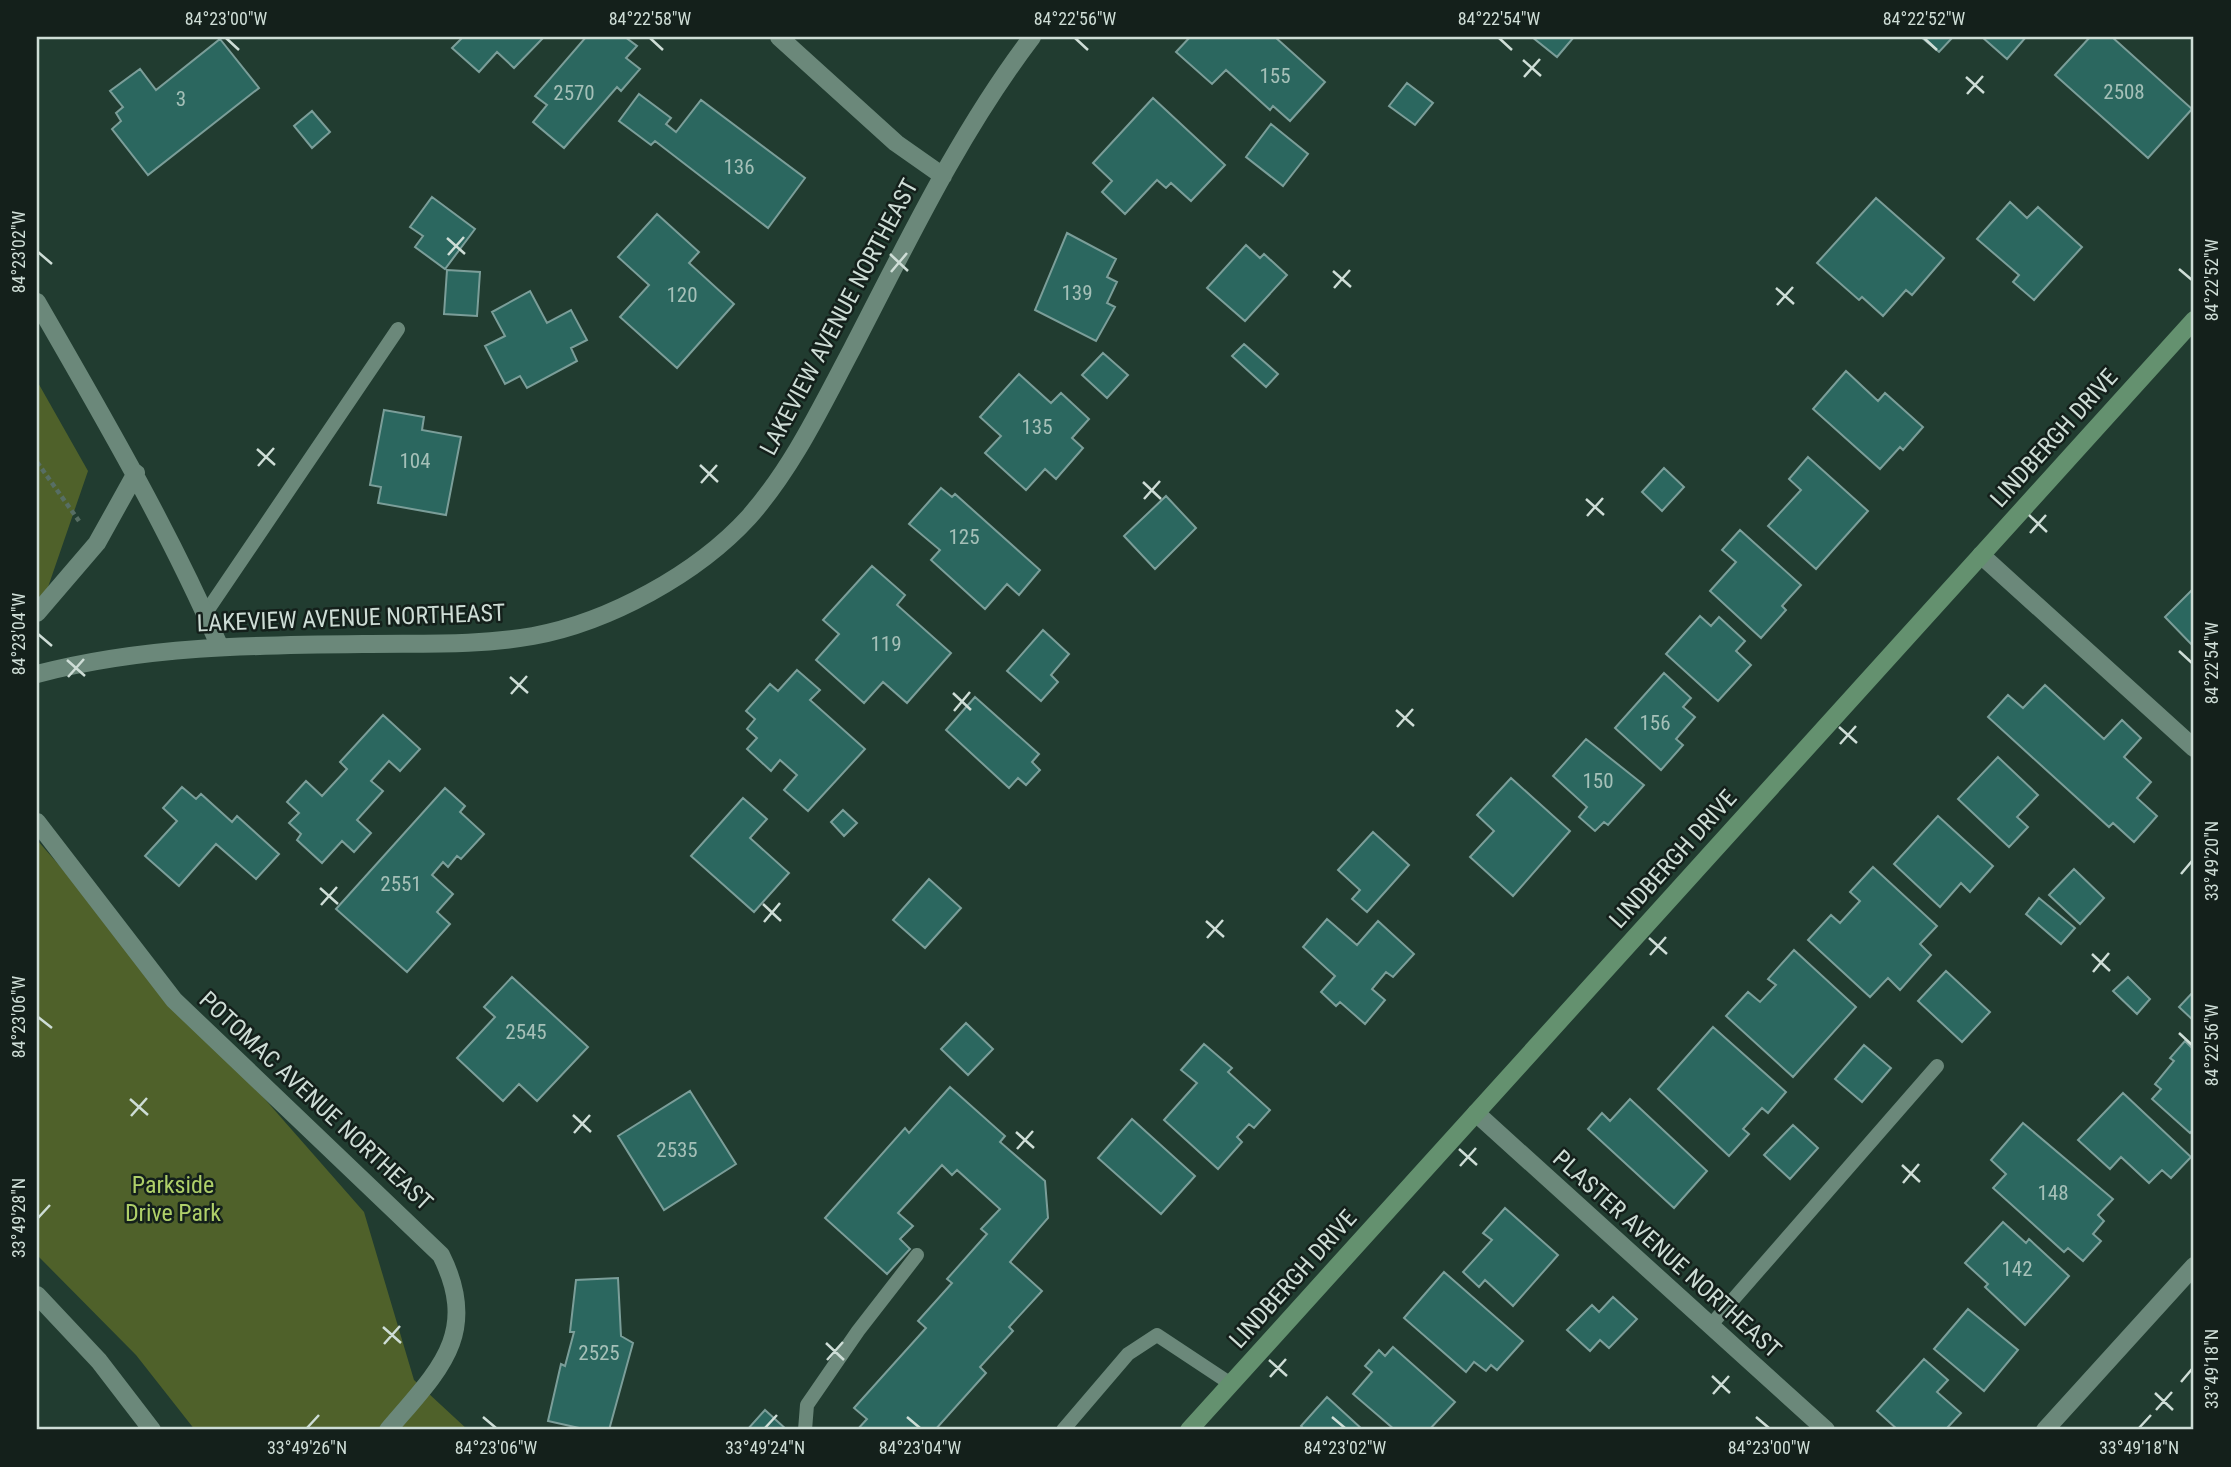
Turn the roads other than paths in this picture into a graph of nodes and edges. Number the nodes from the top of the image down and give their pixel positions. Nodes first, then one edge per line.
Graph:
1 (779, 37) edge
2 (1032, 37) edge
3 (943, 176) junction
4 (37, 302) edge
5 (2194, 320) edge
6 (398, 329) dead end
7 (136, 473) junction
8 (1981, 555) junction
9 (37, 612) edge
10 (205, 614) junction
11 (219, 645) junction
12 (37, 674) edge
13 (2194, 748) edge
14 (37, 822) edge
15 (1937, 1066) dead end
16 (1475, 1113) junction
17 (917, 1255) dead end
18 (2194, 1266) edge
19 (37, 1294) edge
20 (1710, 1326) junction
21 (1231, 1384) junction
22 (152, 1430) edge
23 (388, 1430) edge
24 (805, 1430) edge
25 (1063, 1430) edge
26 (1189, 1430) edge
27 (1825, 1430) edge
28 (2045, 1430) edge

1 - 3 street
2 - 3 street, LAKEVIEW AVENUE NORTHEAST
3 - 11 street, LAKEVIEW AVENUE NORTHEAST
4 - 7 street
5 - 8 main road, LINDBERGH DRIVE
6 - 10 lane
7 - 9 street
7 - 10 street
8 - 13 street
8 - 16 main road, LINDBERGH DRIVE
10 - 11 street
11 - 12 street, LAKEVIEW AVENUE NORTHEAST
14 - 23 street, POTOMAC AVENUE NORTHEAST
15 - 20 lane
16 - 20 street, PLASTER AVENUE NORTHEAST
16 - 21 main road, LINDBERGH DRIVE
17 - 24 lane
18 - 28 street
19 - 22 street
20 - 27 street, PLASTER AVENUE NORTHEAST
21 - 25 lane
21 - 26 main road, LINDBERGH DRIVE

